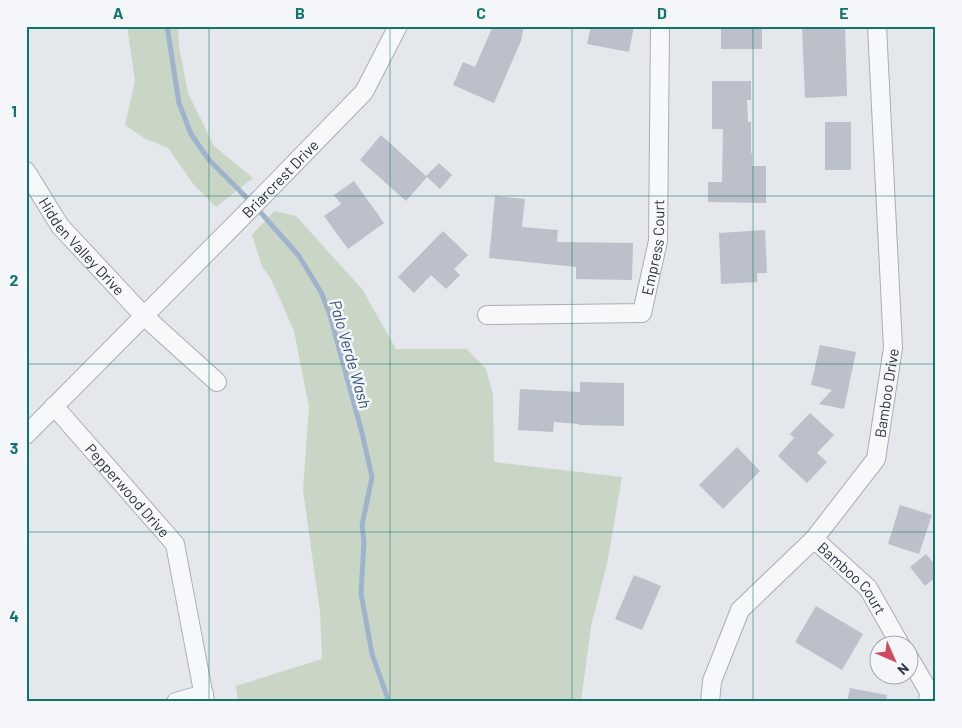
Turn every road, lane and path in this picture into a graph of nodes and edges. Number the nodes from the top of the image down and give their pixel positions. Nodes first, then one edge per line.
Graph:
1 (398, 26) edge
2 (660, 26) edge
3 (877, 26) edge
4 (26, 171) edge
5 (488, 314) dead end
6 (144, 316) junction
7 (217, 382) dead end
8 (54, 406) junction
9 (26, 435) edge
10 (814, 539) junction
11 (895, 636) edge
12 (920, 678) edge
13 (205, 698) edge
14 (176, 702) edge
15 (710, 702) edge
16 (928, 702) edge

1 - 6 street, Briarcrest Drive
2 - 5 street, Empress Court
3 - 10 street, Bamboo Drive
4 - 6 street, Hidden Valley Drive
6 - 7 street
6 - 8 street, Briarcrest Drive
8 - 9 street, Briarcrest Drive
8 - 13 street, Pepperwood Drive
10 - 11 street, Bamboo Court
10 - 15 street, Bamboo Drive
12 - 16 street
13 - 14 street

